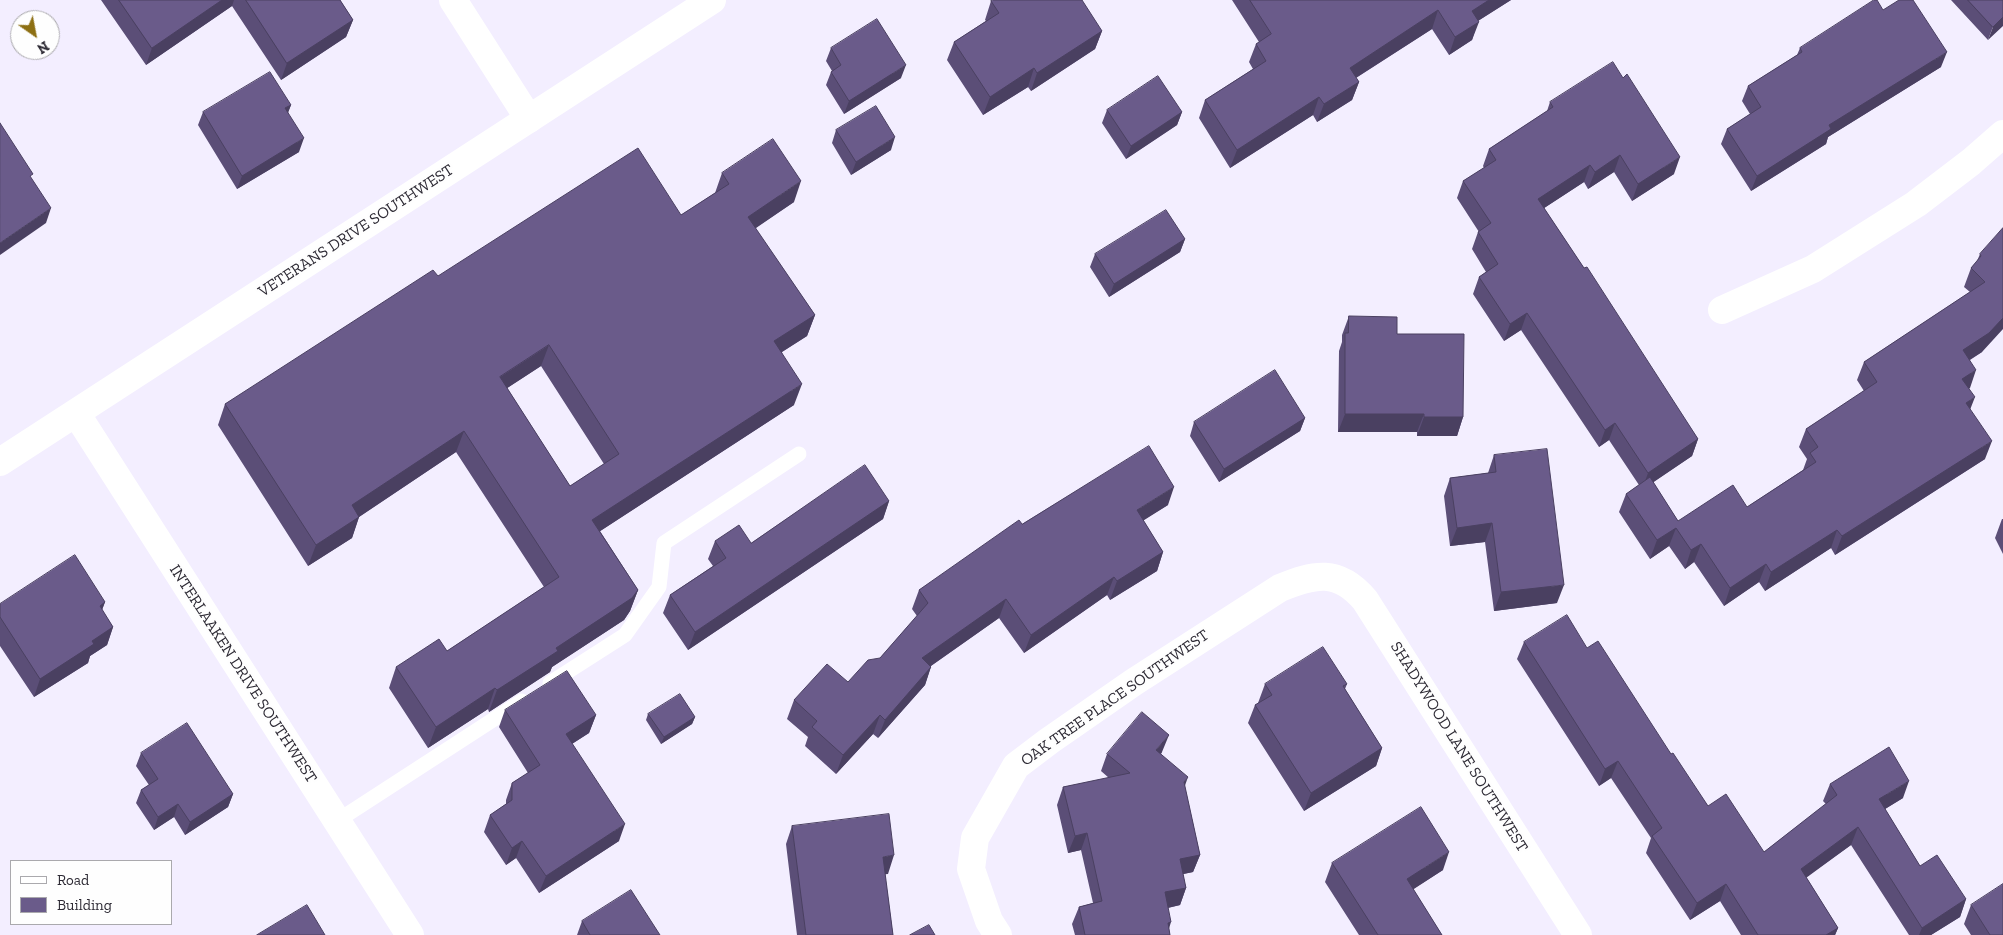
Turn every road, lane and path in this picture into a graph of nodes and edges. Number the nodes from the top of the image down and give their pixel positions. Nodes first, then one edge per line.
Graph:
1 (453, 0) edge
2 (712, 0) edge
3 (529, 119) junction
4 (2003, 134) edge
5 (1722, 310) dead end
6 (76, 413) junction
7 (799, 454) dead end
8 (0, 462) edge
9 (1325, 576) joint
10 (337, 821) junction
11 (410, 935) edge
12 (998, 935) edge
13 (1578, 935) edge

1 - 3 street
2 - 3 street, VETERANS DRIVE SOUTHWEST
3 - 6 street, VETERANS DRIVE SOUTHWEST
4 - 5 street
6 - 8 street, VETERANS DRIVE SOUTHWEST
6 - 10 street, INTERLAAKEN DRIVE SOUTHWEST
7 - 10 lane
9 - 12 street, OAK TREE PLACE SOUTHWEST
9 - 13 street, SHADYWOOD LANE SOUTHWEST
10 - 11 street, INTERLAAKEN DRIVE SOUTHWEST

